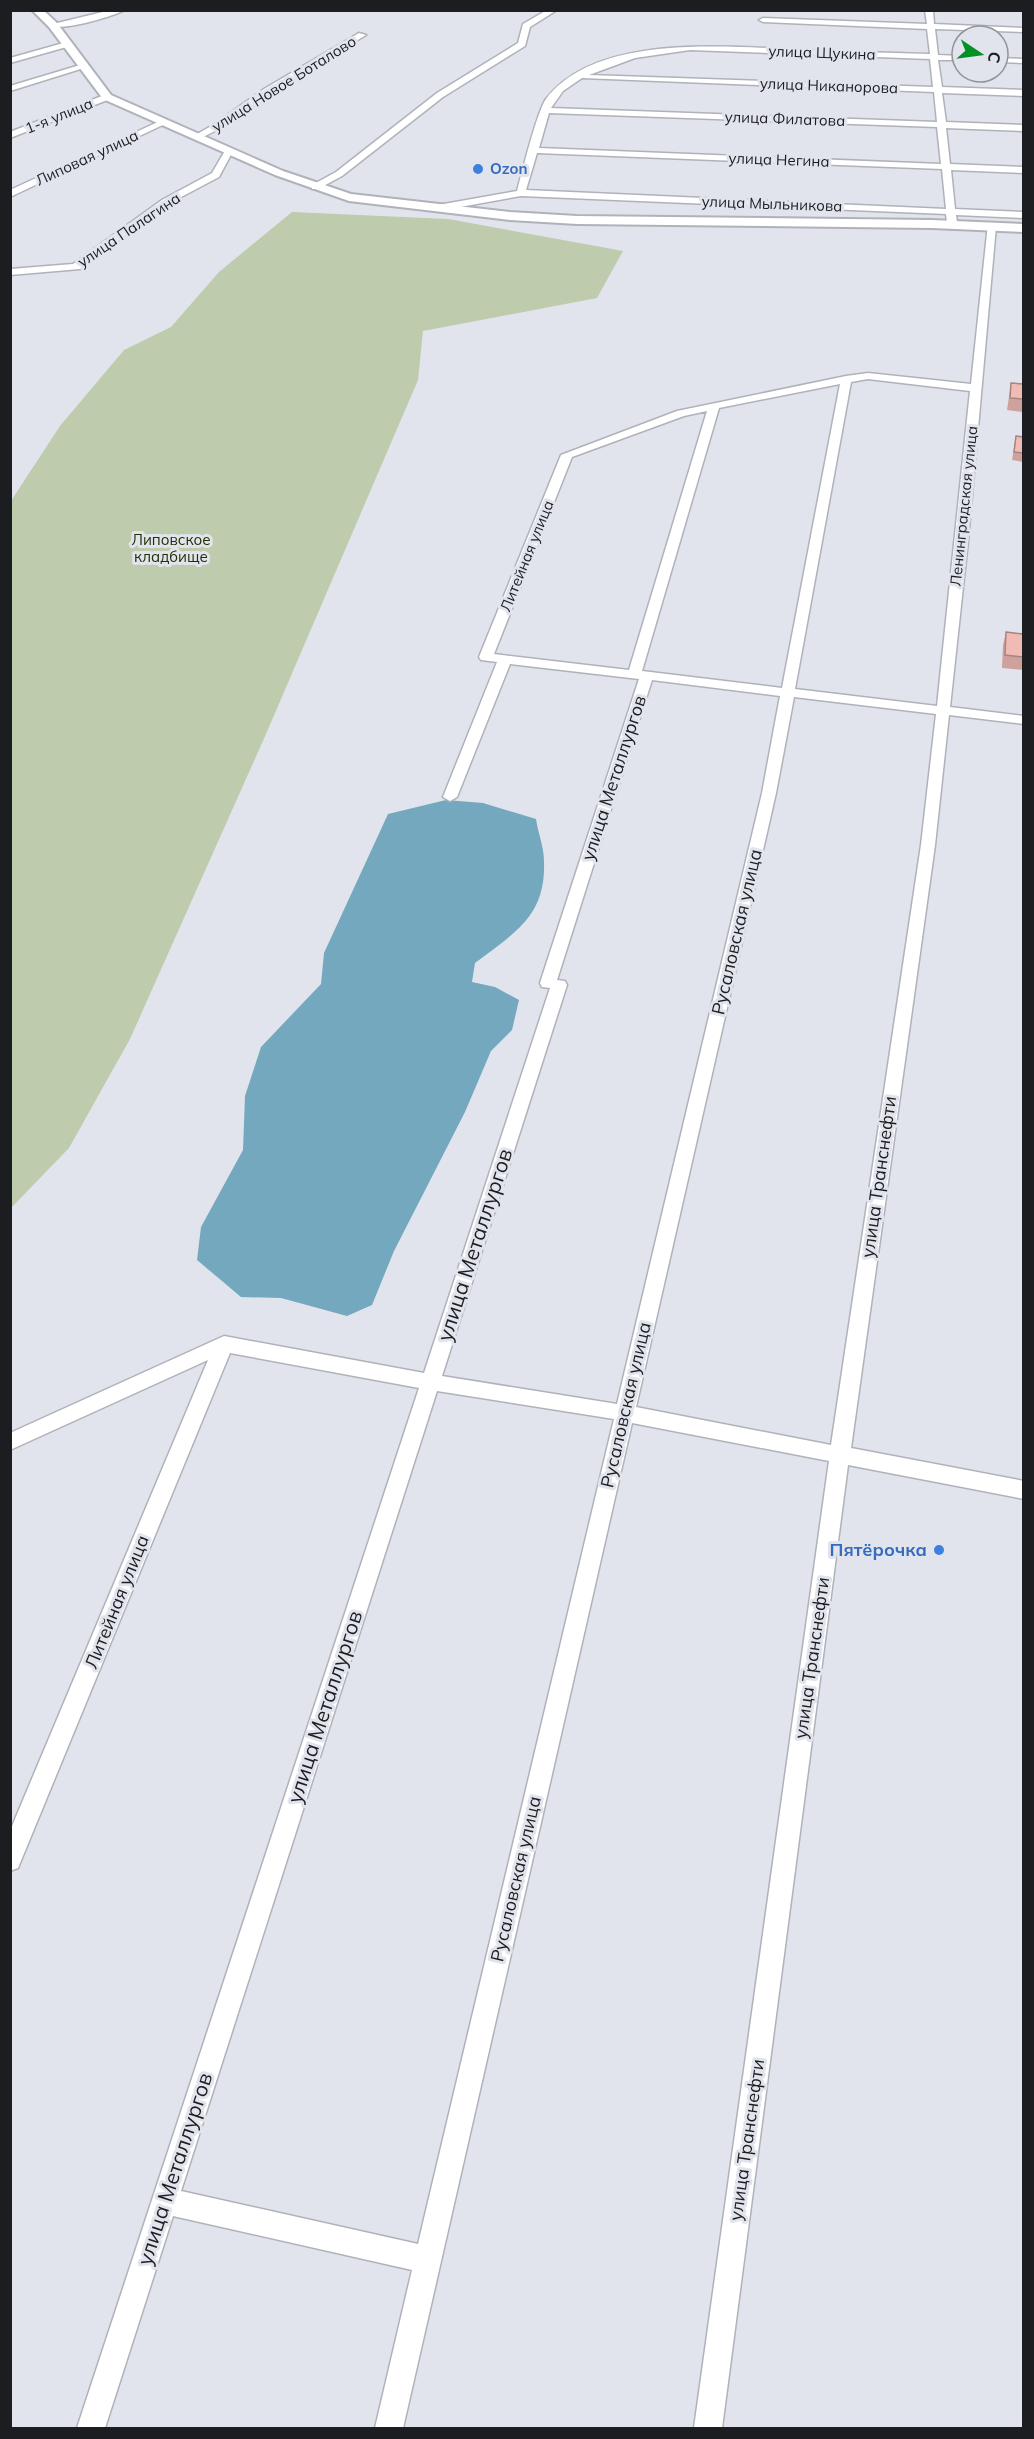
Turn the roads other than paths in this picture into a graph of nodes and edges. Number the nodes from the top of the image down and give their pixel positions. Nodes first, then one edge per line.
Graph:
1 (38, 10) edge
2 (121, 10) edge
3 (553, 10) edge
4 (929, 10) edge
5 (763, 20) dead end
6 (53, 25) junction
7 (931, 26) junction
8 (1023, 30) edge
9 (362, 35) dead end
10 (67, 44) junction
11 (934, 57) junction
12 (950, 58) edge
13 (10, 62) edge
14 (83, 67) junction
15 (580, 77) junction
16 (10, 89) edge
17 (938, 90) junction
18 (1023, 93) edge
19 (107, 97) junction
20 (546, 110) junction
21 (163, 123) junction
22 (942, 125) junction
23 (1023, 128) edge
24 (10, 135) edge
25 (201, 135) junction
26 (534, 150) junction
27 (229, 151) junction
28 (945, 167) junction
29 (1023, 170) edge
30 (315, 187) junction
31 (10, 194) edge
32 (521, 194) junction
33 (468, 208) junction
34 (1023, 215) edge
35 (951, 218) junction
36 (991, 226) junction
37 (1023, 228) edge
38 (10, 272) edge
39 (846, 379) junction
40 (976, 387) junction
41 (714, 407) junction
42 (505, 659) junction
43 (640, 676) junction
44 (787, 694) junction
45 (943, 710) junction
46 (1023, 720) edge
47 (450, 797) dead end
48 (224, 1344) junction
49 (431, 1382) junction
50 (624, 1413) junction
51 (10, 1442) edge
52 (840, 1453) junction
53 (1023, 1490) edge
54 (10, 1860) edge
55 (165, 2201) junction
56 (428, 2260) junction
57 (91, 2428) edge
58 (389, 2428) edge
59 (708, 2428) edge

1 - 6 street
2 - 6 street
3 - 30 street
4 - 7 street
5 - 7 street
6 - 10 street
7 - 8 street
7 - 11 street
9 - 25 street, улица Новое Боталово
10 - 13 street
10 - 14 street
11 - 12 street, улица Щукина
11 - 15 street, улица Щукина
11 - 17 street
14 - 16 street
14 - 19 street
15 - 17 street, улица Никанорова
15 - 20 street, улица Щукина
17 - 18 street, улица Никанорова
17 - 22 street
19 - 21 street
19 - 24 street, 1-я улица
20 - 22 street, улица Филатова
20 - 26 street
21 - 25 street
21 - 31 street, Липовая улица
22 - 23 street, улица Филатова
22 - 28 street
25 - 27 street
26 - 28 street, улица Негина
26 - 32 street
27 - 30 street
27 - 38 street, улица Палагина
28 - 29 street, улица Негина
28 - 35 street
30 - 33 street
32 - 33 street, улица Мыльникова
32 - 35 street, улица Мыльникова
33 - 35 street
34 - 35 street, улица Мыльникова
35 - 36 street
36 - 37 street
36 - 40 street, Ленинградская улица
39 - 40 street
39 - 41 street
39 - 44 street, Русаловская улица
40 - 45 street, Ленинградская улица
41 - 42 street, Литейная улица
41 - 43 street, улица Металлургов
42 - 43 street
42 - 47 street
43 - 44 street
43 - 49 street, улица Металлургов
44 - 45 street
44 - 50 street, Русаловская улица
45 - 46 street
45 - 52 street, улица Транснефти
48 - 49 street
48 - 51 street
48 - 54 street, Литейная улица
49 - 50 street
49 - 55 street, улица Металлургов
50 - 52 street
50 - 56 street, Русаловская улица
52 - 53 street
52 - 59 street, улица Транснефти
55 - 56 street
55 - 57 street, улица Металлургов
56 - 58 street, Русаловская улица

